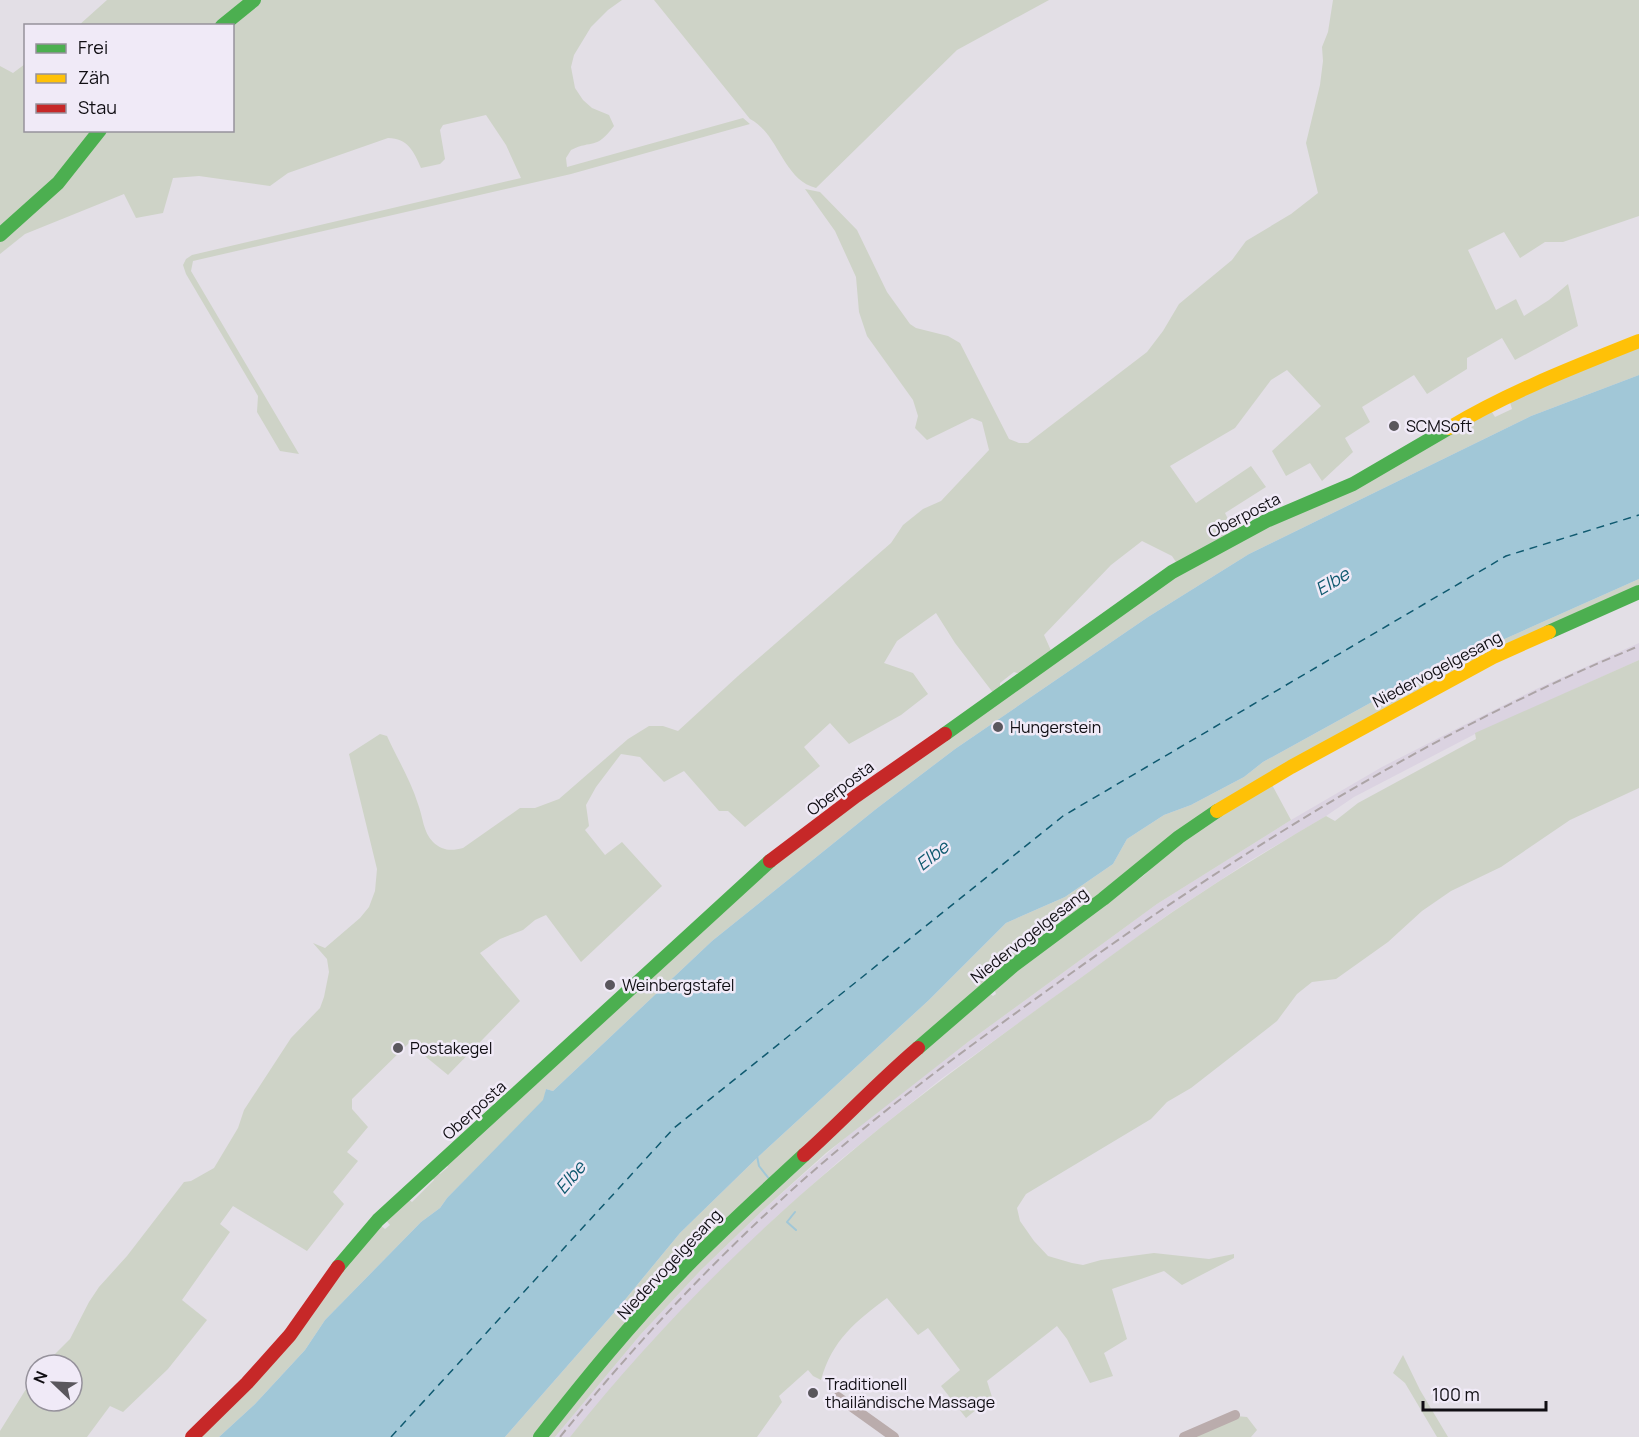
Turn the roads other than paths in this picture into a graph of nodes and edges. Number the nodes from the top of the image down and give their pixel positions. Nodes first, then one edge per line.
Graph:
1 (254, 0) edge
2 (224, 24) edge
3 (98, 132) edge
4 (0, 235) edge
5 (1639, 341) edge
6 (1639, 592) edge
7 (838, 1397) dead end
8 (1235, 1415) dead end
9 (192, 1437) edge
10 (540, 1437) edge
11 (894, 1437) edge
12 (1184, 1437) edge

1 - 2 street
3 - 4 street
5 - 9 street, Oberposta
6 - 10 street, Niedervogelgesang
7 - 11 street
8 - 12 street

